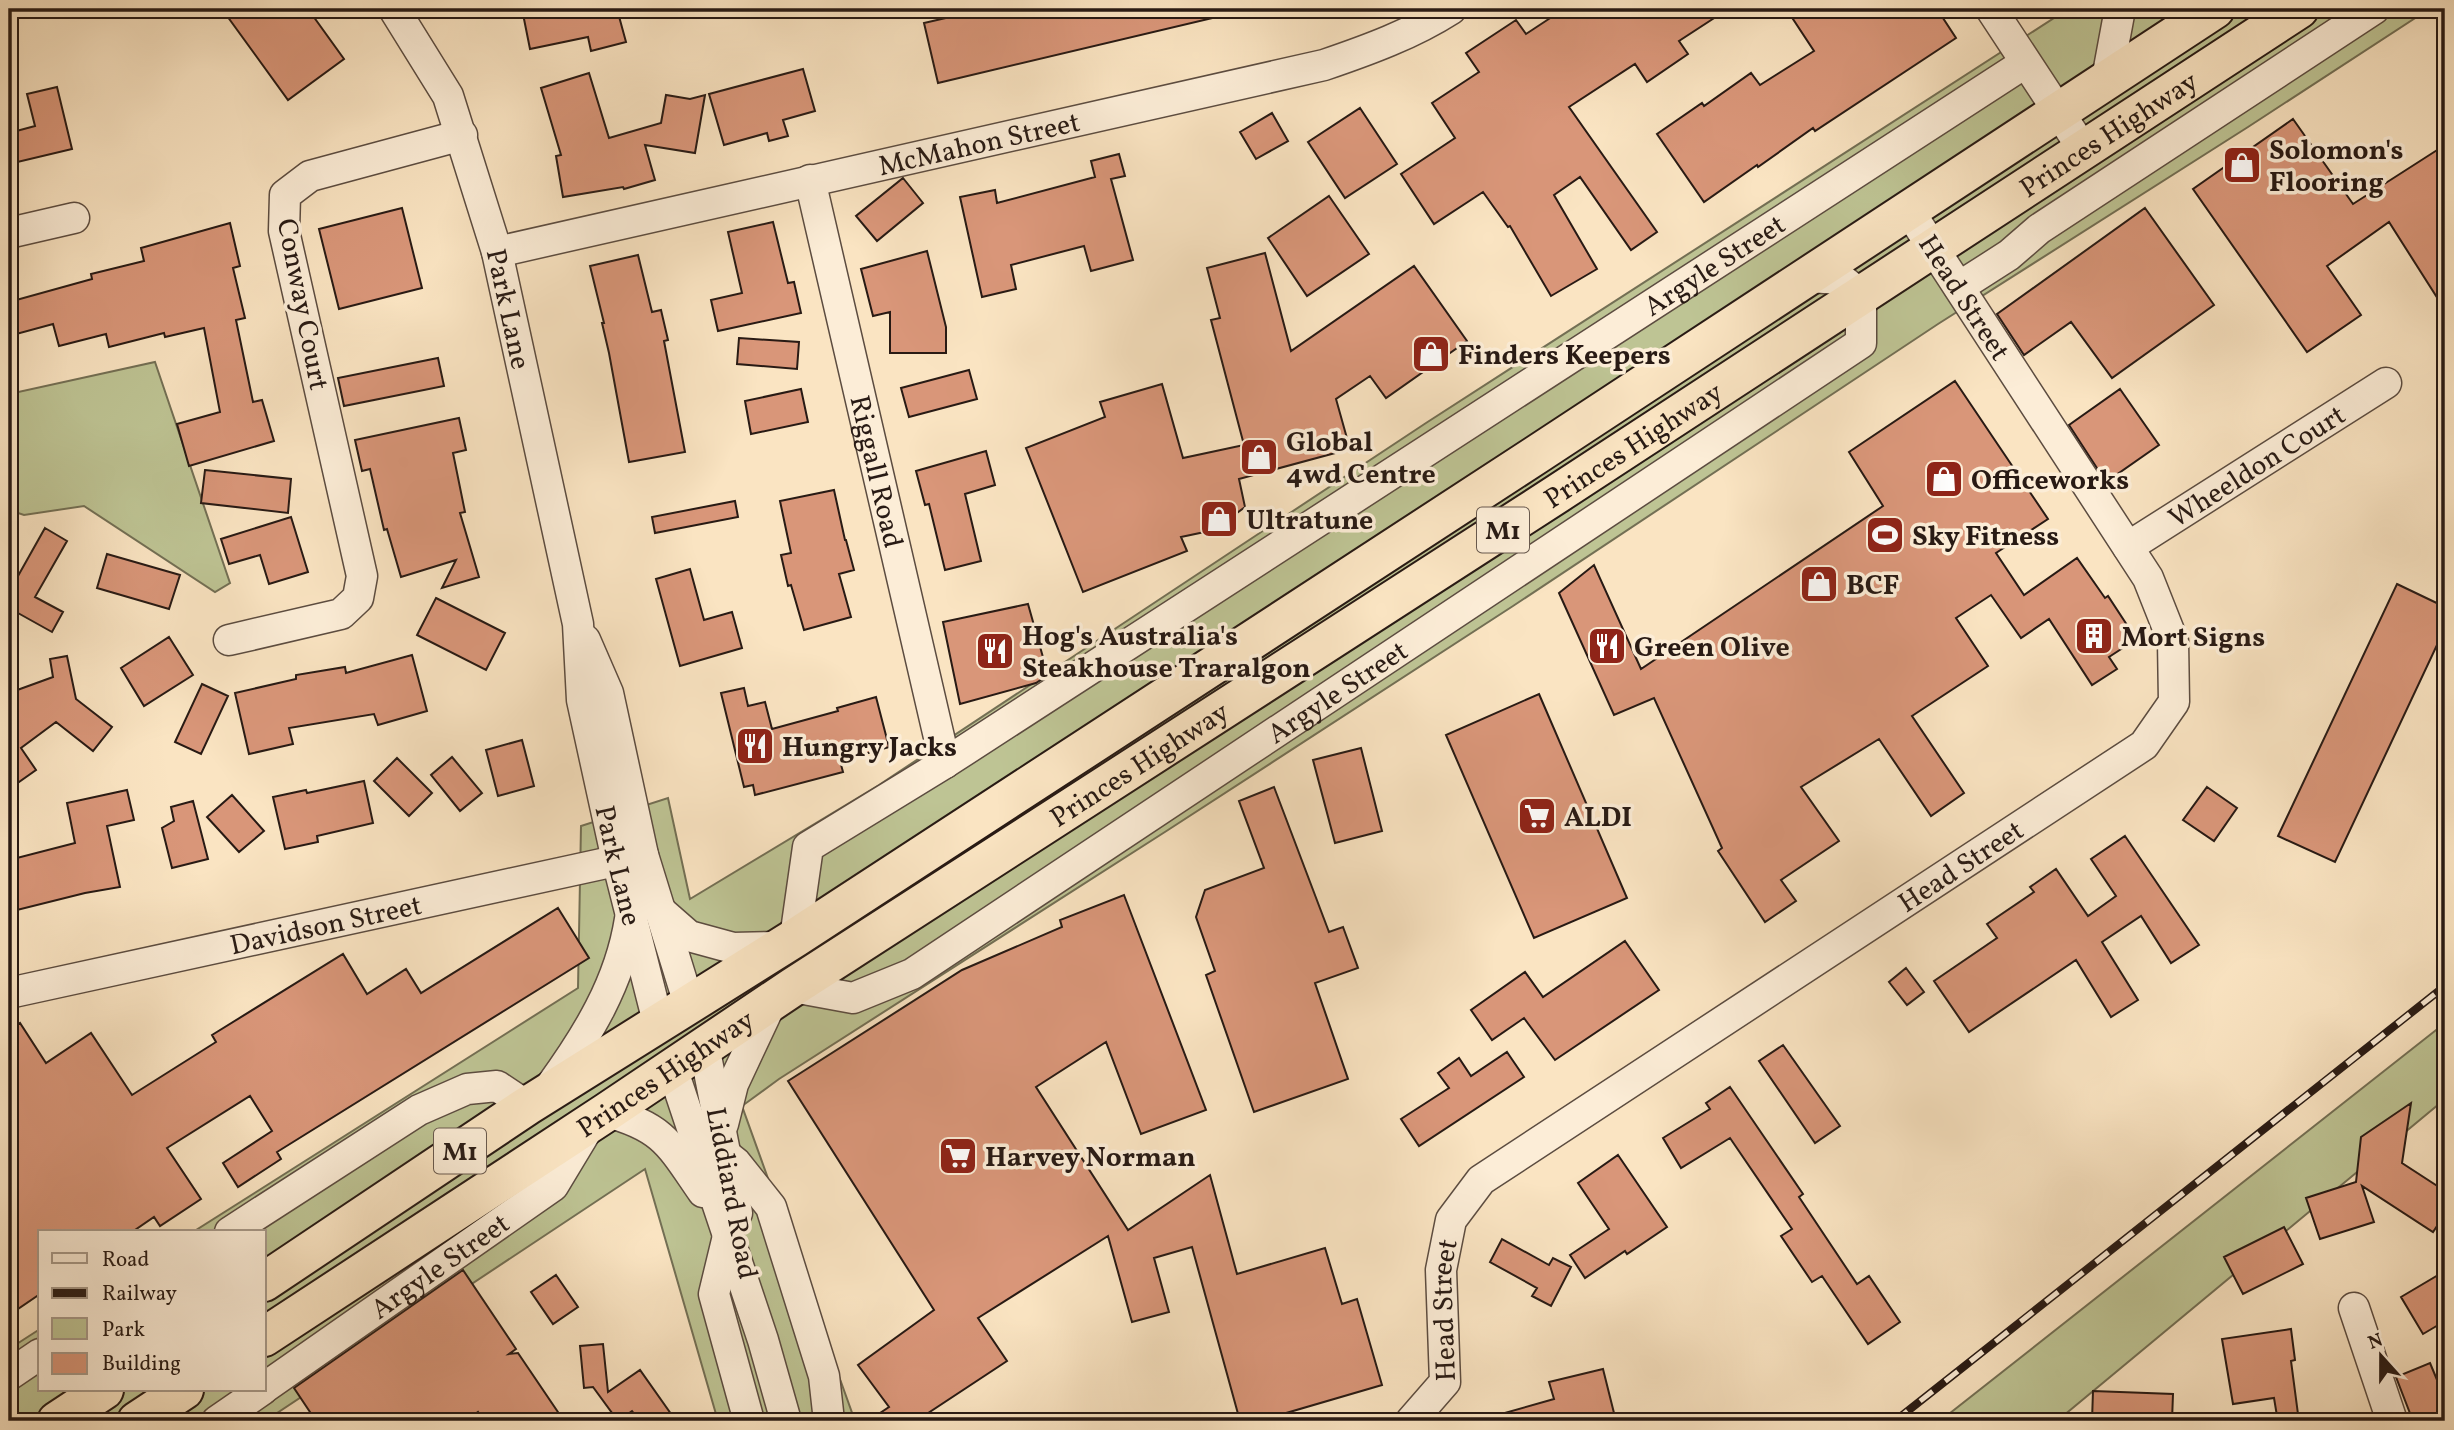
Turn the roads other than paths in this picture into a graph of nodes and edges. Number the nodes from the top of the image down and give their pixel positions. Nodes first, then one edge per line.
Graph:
1 (394, 9) edge
2 (1451, 9) edge
3 (1991, 9) edge
4 (2120, 9) edge
5 (2216, 9) edge
6 (2299, 9) edge
7 (2374, 9) edge
8 (2025, 63) junction
9 (2107, 79) junction
10 (2058, 113) junction
11 (462, 135) junction
12 (2083, 149) junction
13 (810, 180) junction
14 (1909, 211) junction
15 (74, 218) dead end
16 (9, 233) edge
17 (1933, 248) junction
18 (497, 252) junction
19 (1808, 277) junction
20 (1959, 287) junction
21 (1861, 295) junction
22 (2386, 383) dead end
23 (2128, 547) junction
24 (229, 640) dead end
25 (945, 763) junction
26 (630, 858) junction
27 (644, 910) junction
28 (787, 942) junction
29 (9, 993) edge
30 (782, 994) junction
31 (673, 1013) junction
32 (704, 1046) junction
33 (672, 1068) junction
34 (535, 1101) junction
35 (599, 1117) junction
36 (723, 1143) junction
37 (233, 1230) edge
38 (727, 1232) junction
39 (266, 1281) edge
40 (2354, 1308) dead end
41 (266, 1336) edge
42 (762, 1340) junction
43 (266, 1387) edge
44 (101, 1392) edge
45 (181, 1392) edge
46 (259, 1392) edge
47 (57, 1421) edge
48 (136, 1421) edge
49 (217, 1421) edge
50 (750, 1421) edge
51 (786, 1421) edge
52 (829, 1421) edge
53 (1411, 1421) edge
54 (2392, 1421) edge

1 - 11 street, Park Lane
2 - 13 street, McMahon Street
3 - 8 street
4 - 9 street
5 - 9 highway, Princes Highway / M1
6 - 12 highway, Princes Highway / M1
7 - 20 street
8 - 10 street
8 - 25 street, Argyle Street
9 - 10 highway, Princes Highway / M1
10 - 12 street
10 - 14 highway, Princes Highway / M1
11 - 18 street, Park Lane
11 - 24 street, Conway Court
12 - 17 highway, Princes Highway / M1
13 - 18 street, McMahon Street
13 - 25 street, Riggall Road
14 - 17 street, Head Street
14 - 19 highway, Princes Highway / M1
15 - 16 street
17 - 20 street, Head Street
17 - 21 highway, Princes Highway / M1
18 - 26 street, Park Lane
19 - 21 street
19 - 28 highway, Princes Highway / M1
20 - 23 street, Head Street
21 - 30 highway, Princes Highway / M1
21 - 30 street, Argyle Street
22 - 23 street, Wheeldon Court
23 - 53 street, Head Street
25 - 28 street, Argyle Street
26 - 27 street, Park Lane
26 - 29 street, Davidson Street
27 - 28 street
27 - 31 street, Park Lane
27 - 34 street
28 - 31 highway, Princes Highway / M1
30 - 32 highway, Princes Highway / M1
30 - 36 street
31 - 32 highway
31 - 33 highway
31 - 34 highway, Princes Highway / M1
32 - 33 highway, Princes Highway / M1
32 - 36 street, Liddiard Road
33 - 35 highway, Princes Highway / M1
33 - 38 street, Liddiard Road
34 - 37 street
34 - 39 highway, Princes Highway / M1
35 - 38 street
35 - 41 highway, Princes Highway / M1
35 - 43 street, Argyle Street
36 - 42 street, Liddiard Road
36 - 52 street
38 - 42 street, Liddiard Road
38 - 50 street
40 - 54 street
42 - 51 street, Liddiard Road
44 - 47 highway
45 - 48 highway
46 - 49 street, Argyle Street

